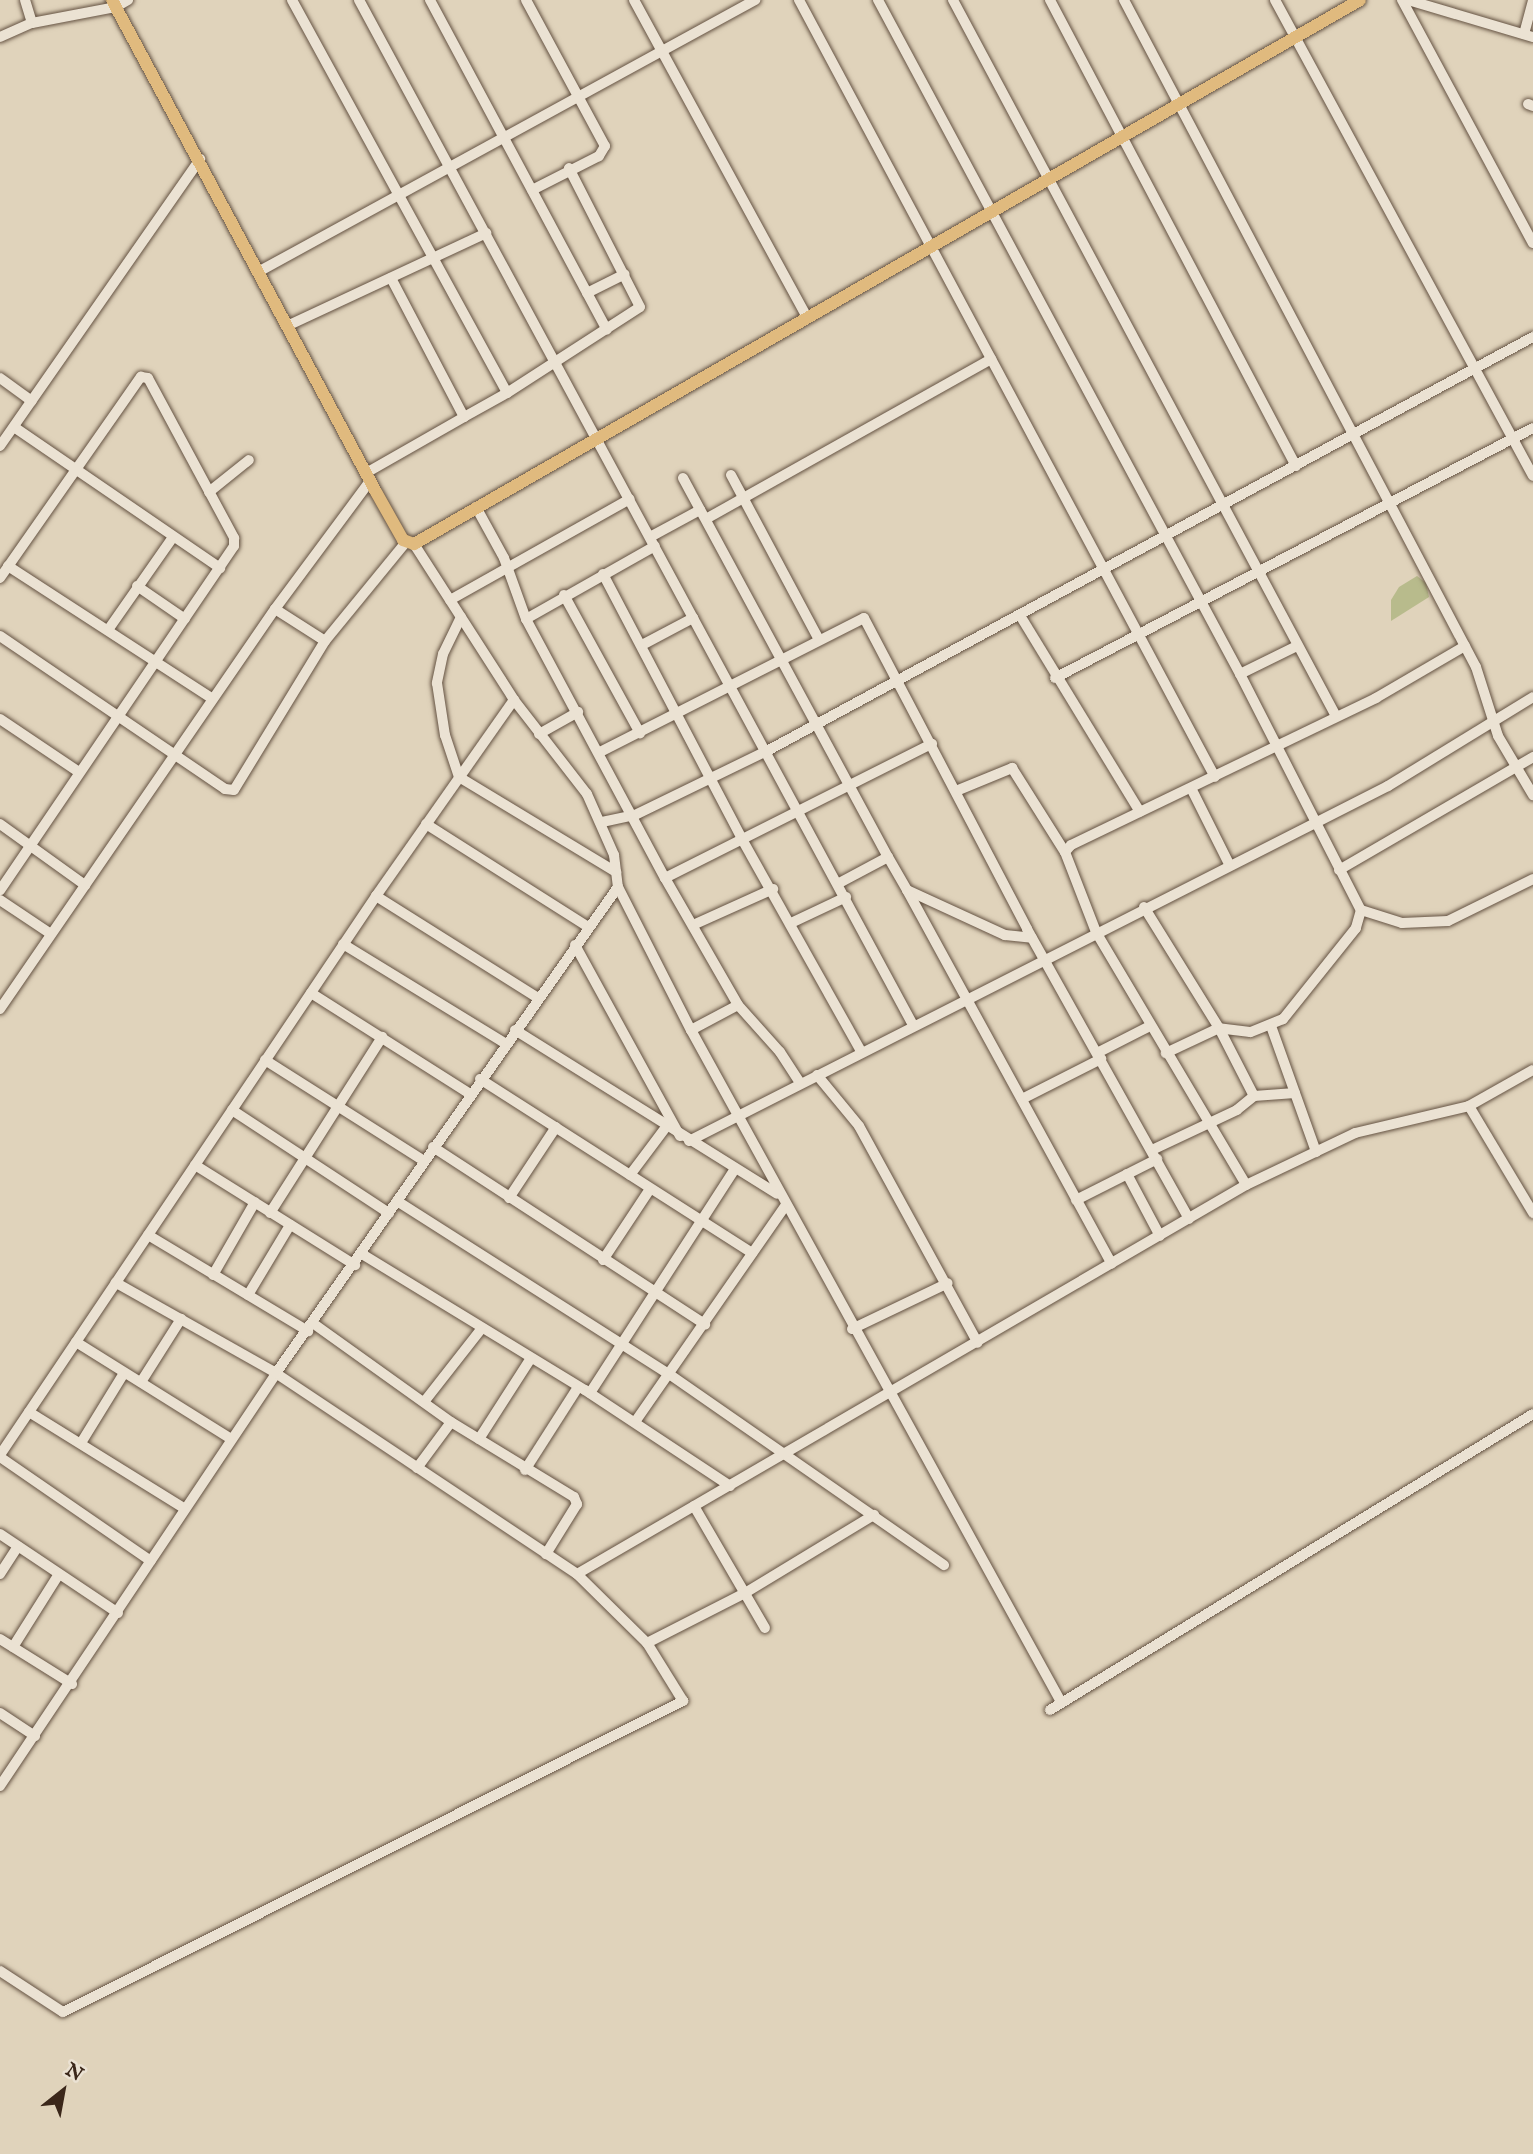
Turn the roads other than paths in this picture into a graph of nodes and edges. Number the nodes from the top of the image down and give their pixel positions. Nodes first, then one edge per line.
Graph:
1 (25, 0) edge
2 (128, 0) edge
3 (292, 0) edge
4 (359, 0) edge
5 (430, 0) edge
6 (526, 0) edge
7 (634, 0) edge
8 (755, 0) edge
9 (799, 0) edge
10 (879, 0) edge
11 (953, 0) edge
12 (1050, 0) edge
13 (1124, 0) edge
14 (1275, 0) edge
15 (1360, 0) edge
16 (1402, 0) edge
17 (1408, 0) edge
18 (1533, 0) edge
19 (114, 4) edge
20 (32, 23) junction
21 (1529, 35) edge
22 (0, 37) edge
23 (1295, 38) junction
24 (661, 49) junction
25 (578, 95) junction
26 (1181, 105) junction
27 (503, 137) junction
28 (1120, 140) junction
29 (200, 159) junction
30 (450, 166) junction
31 (569, 168) junction
32 (1052, 179) junction
33 (533, 190) junction
34 (399, 193) junction
35 (994, 212) junction
36 (486, 233) junction
37 (1533, 243) edge
38 (932, 248) junction
39 (433, 258) junction
40 (258, 272) junction
41 (625, 274) junction
42 (391, 278) junction
43 (587, 293) junction
44 (807, 317) junction
45 (287, 326) junction
46 (607, 330) junction
47 (1533, 337) edge
48 (991, 359) junction
49 (557, 362) junction
50 (1475, 368) junction
51 (0, 378) edge
52 (507, 393) junction
53 (32, 401) junction
54 (464, 417) junction
55 (14, 426) junction
56 (1533, 428) edge
57 (1353, 435) junction
58 (598, 439) junction
59 (1513, 439) junction
60 (0, 446) edge
61 (249, 460) dead end
62 (1296, 466) junction
63 (76, 469) junction
64 (731, 475) dead end
65 (1533, 476) edge
66 (368, 477) junction
67 (683, 478) dead end
68 (209, 492) junction
69 (630, 499) junction
70 (745, 499) junction
71 (1388, 503) junction
72 (476, 507) junction
73 (1221, 508) junction
74 (703, 515) junction
75 (173, 537) junction
76 (1166, 538) junction
77 (653, 542) junction
78 (410, 543) junction
79 (8, 566) junction
80 (505, 566) junction
81 (220, 568) junction
82 (1105, 571) junction
83 (1256, 572) junction
84 (603, 574) junction
85 (0, 578) edge
86 (137, 586) junction
87 (564, 595) junction
88 (1199, 599) junction
89 (450, 600) junction
90 (275, 609) junction
91 (461, 617) junction
92 (1021, 617) junction
93 (185, 618) junction
94 (693, 618) junction
95 (526, 619) junction
96 (108, 630) junction
97 (1139, 635) junction
98 (0, 636) edge
99 (820, 640) junction
100 (324, 641) junction
101 (642, 645) junction
102 (1297, 646) junction
103 (1465, 646) junction
104 (782, 659) junction
105 (157, 661) junction
106 (1240, 674) junction
107 (1055, 678) junction
108 (899, 681) junction
109 (730, 686) junction
110 (1533, 697) edge
111 (211, 698) junction
112 (514, 700) junction
113 (578, 712) junction
114 (676, 713) junction
115 (1336, 716) junction
116 (119, 717) junction
117 (0, 719) edge
118 (1492, 720) junction
119 (818, 724) junction
120 (640, 733) junction
121 (539, 734) junction
122 (932, 744) junction
123 (1276, 748) junction
124 (600, 752) junction
125 (765, 752) junction
126 (173, 754) junction
127 (1533, 757) edge
128 (1516, 765) junction
129 (79, 772) junction
130 (459, 777) junction
131 (1215, 777) junction
132 (710, 779) junction
133 (853, 786) junction
134 (1191, 788) junction
135 (956, 791) junction
136 (1533, 795) edge
137 (801, 812) junction
138 (1140, 813) junction
139 (635, 815) junction
140 (1313, 820) junction
141 (602, 822) junction
142 (0, 824) edge
143 (426, 824) junction
144 (743, 841) junction
145 (31, 845) junction
146 (1065, 852) junction
147 (888, 857) junction
148 (1229, 864) junction
149 (1339, 870) junction
150 (616, 872) junction
151 (666, 878) junction
152 (1533, 879) edge
153 (839, 883) junction
154 (85, 885) junction
155 (618, 887) junction
156 (773, 889) junction
157 (0, 890) edge
158 (907, 890) junction
159 (376, 896) junction
160 (846, 897) junction
161 (0, 900) edge
162 (1144, 907) junction
163 (1361, 911) junction
164 (791, 923) junction
165 (693, 925) junction
166 (588, 927) junction
167 (1096, 932) junction
168 (51, 934) junction
169 (1032, 938) junction
170 (343, 944) junction
171 (575, 945) junction
172 (1044, 958) junction
173 (311, 993) junction
174 (538, 998) junction
175 (967, 998) junction
176 (738, 1006) junction
177 (0, 1009) edge
178 (913, 1024) junction
179 (1150, 1026) junction
180 (1271, 1026) junction
181 (1219, 1028) junction
182 (515, 1030) junction
183 (691, 1030) junction
184 (382, 1037) junction
185 (506, 1044) junction
186 (861, 1051) junction
187 (1166, 1053) junction
188 (1099, 1056) junction
189 (265, 1060) junction
190 (1533, 1070) edge
191 (817, 1075) junction
192 (480, 1079) junction
193 (800, 1083) junction
194 (1295, 1093) junction
195 (470, 1094) junction
196 (1254, 1096) junction
197 (1022, 1099) junction
198 (1469, 1106) junction
199 (339, 1107) junction
200 (232, 1110) junction
201 (737, 1116) junction
202 (1207, 1125) junction
203 (556, 1127) junction
204 (666, 1127) junction
205 (685, 1139) junction
206 (433, 1147) junction
207 (1316, 1152) junction
208 (1154, 1154) junction
209 (305, 1159) junction
210 (424, 1161) junction
211 (195, 1165) junction
212 (735, 1169) junction
213 (1127, 1174) junction
214 (630, 1175) junction
215 (1247, 1185) junction
216 (650, 1189) junction
217 (779, 1195) junction
218 (509, 1198) junction
219 (1076, 1200) junction
220 (397, 1201) junction
221 (255, 1202) junction
222 (785, 1206) junction
223 (271, 1213) junction
224 (389, 1213) junction
225 (1533, 1213) edge
226 (1189, 1219) junction
227 (699, 1222) junction
228 (290, 1225) junction
229 (148, 1235) junction
230 (1160, 1236) junction
231 (752, 1253) junction
232 (362, 1254) junction
233 (603, 1260) junction
234 (1112, 1264) junction
235 (355, 1265) junction
236 (213, 1275) junction
237 (116, 1283) junction
238 (948, 1283) junction
239 (652, 1291) junction
240 (248, 1295) junction
241 (181, 1319) junction
242 (705, 1324) junction
243 (311, 1327) junction
244 (482, 1328) junction
245 (852, 1329) junction
246 (76, 1342) junction
247 (619, 1343) junction
248 (978, 1343) junction
249 (531, 1358) junction
250 (124, 1373) junction
251 (276, 1373) junction
252 (669, 1374) junction
253 (141, 1382) junction
254 (579, 1387) junction
255 (590, 1393) junction
256 (890, 1394) junction
257 (424, 1402) junction
258 (29, 1412) junction
259 (1533, 1414) edge
260 (451, 1422) junction
261 (635, 1422) junction
262 (231, 1439) junction
263 (479, 1440) junction
264 (81, 1443) junction
265 (787, 1453) junction
266 (0, 1456) edge
267 (417, 1468) junction
268 (525, 1470) junction
269 (730, 1486) junction
270 (694, 1506) junction
271 (184, 1508) junction
272 (874, 1515) junction
273 (0, 1534) edge
274 (18, 1546) junction
275 (546, 1554) junction
276 (151, 1561) junction
277 (944, 1565) dead end
278 (0, 1574) edge
279 (59, 1574) junction
280 (577, 1574) junction
281 (745, 1593) junction
282 (118, 1613) junction
283 (765, 1628) dead end
284 (0, 1639) edge
285 (647, 1643) junction
286 (13, 1647) junction
287 (72, 1684) junction
288 (1061, 1702) junction
289 (1050, 1710) dead end
290 (0, 1713) edge
291 (35, 1736) junction
292 (0, 1786) edge
293 (0, 1971) edge

1 - 20 street
2 - 19 street
3 - 34 street
4 - 30 street
5 - 27 street
6 - 25 street
7 - 24 street
8 - 24 street
9 - 38 street
10 - 35 street
11 - 32 street
12 - 28 street
13 - 26 street
14 - 23 street
15 - 23 main road
16 - 37 street
17 - 21 street
18 - 21 street
19 - 20 street
19 - 29 main road
20 - 22 street
23 - 26 main road
23 - 50 street
24 - 25 street
24 - 44 street
25 - 27 street
25 - 31 street
26 - 28 main road
26 - 57 street
27 - 30 street
27 - 33 street
28 - 32 main road
28 - 62 street
29 - 40 main road
29 - 53 street
30 - 34 street
30 - 36 street
31 - 33 street
31 - 41 street
32 - 35 main road
32 - 73 street
33 - 43 street
34 - 39 street
34 - 40 street
35 - 38 main road
35 - 76 street
36 - 39 street
36 - 49 street
38 - 44 main road
38 - 48 street
39 - 42 street
39 - 52 street
40 - 45 main road
41 - 43 street
41 - 46 street
42 - 45 street
42 - 54 street
43 - 46 street
44 - 58 main road
45 - 66 main road
46 - 49 street
47 - 50 street
48 - 70 street
48 - 82 street
49 - 52 street
49 - 58 street
50 - 57 street
50 - 59 street
51 - 53 street
52 - 54 street
53 - 55 street
54 - 66 street
55 - 60 street
55 - 63 street
56 - 59 street
57 - 62 street
57 - 71 street
58 - 69 street
58 - 72 main road
59 - 65 street
59 - 71 street
61 - 68 street
62 - 73 street
63 - 68 street
63 - 75 street
63 - 79 street
64 - 70 street
66 - 78 main road
66 - 90 street
67 - 74 street
68 - 81 street
69 - 77 street
69 - 80 street
70 - 74 street
70 - 99 street
71 - 83 street
71 - 103 street
72 - 78 main road
72 - 80 street
73 - 76 street
73 - 83 street
74 - 77 street
74 - 104 street
75 - 81 street
75 - 86 street
76 - 82 street
76 - 88 street
77 - 84 street
77 - 94 street
78 - 89 street
78 - 100 street
79 - 85 street
79 - 96 street
80 - 89 street
80 - 95 street
81 - 93 street
82 - 92 street
82 - 97 street
83 - 88 street
83 - 102 street
84 - 87 street
84 - 101 street
86 - 93 street
86 - 96 street
87 - 95 street
87 - 120 street
88 - 97 street
88 - 106 street
89 - 91 street
90 - 100 street
90 - 111 street
91 - 112 street
91 - 130 street
92 - 107 street
92 - 108 street
93 - 105 street
94 - 101 street
94 - 109 street
95 - 113 street
96 - 105 street
97 - 107 street
97 - 131 street
98 - 116 street
99 - 104 street
99 - 108 street
100 - 126 street
101 - 114 street
102 - 106 street
102 - 115 street
103 - 115 street
103 - 118 street
104 - 109 street
104 - 119 street
105 - 111 street
105 - 116 street
106 - 123 street
107 - 138 street
108 - 119 street
108 - 122 street
109 - 114 street
109 - 125 street
110 - 118 street
111 - 126 street
112 - 121 street
112 - 130 street
113 - 121 street
113 - 124 street
114 - 120 street
114 - 132 street
115 - 123 street
116 - 126 street
116 - 129 street
117 - 129 street
118 - 128 street
118 - 140 street
119 - 125 street
119 - 133 street
120 - 124 street
121 - 141 street
122 - 133 street
122 - 135 street
123 - 131 street
123 - 140 street
124 - 139 street
125 - 132 street
125 - 137 street
126 - 154 street
127 - 128 street
128 - 136 street
128 - 149 street
129 - 145 street
130 - 143 street
130 - 150 street
131 - 134 street
132 - 139 street
132 - 144 street
133 - 137 street
133 - 147 street
134 - 138 street
134 - 148 street
135 - 146 street
135 - 169 street
137 - 144 street
137 - 153 street
138 - 146 street
139 - 141 street
139 - 151 street
140 - 148 street
140 - 149 street
141 - 150 street
142 - 145 street
143 - 159 street
143 - 166 street
144 - 151 street
144 - 156 street
145 - 154 street
145 - 157 street
146 - 167 street
147 - 153 street
147 - 158 street
148 - 162 street
149 - 163 street
150 - 155 street
151 - 165 street
152 - 163 street
153 - 160 street
154 - 168 street
155 - 166 street
155 - 183 street
156 - 164 street
156 - 165 street
158 - 169 street
158 - 175 street
159 - 170 street
159 - 174 street
160 - 164 street
160 - 178 street
161 - 168 street
162 - 167 street
162 - 181 street
163 - 180 street
164 - 186 street
165 - 176 street
166 - 171 street
167 - 172 street
167 - 179 street
168 - 177 street
169 - 172 street
170 - 173 street
170 - 185 street
171 - 174 street
171 - 205 street
172 - 175 street
172 - 188 street
173 - 184 street
173 - 189 street
174 - 182 street
175 - 178 street
175 - 197 street
176 - 183 street
176 - 193 street
178 - 186 street
179 - 187 street
179 - 188 street
180 - 181 street
180 - 194 street
181 - 187 street
181 - 196 street
182 - 185 street
182 - 204 street
183 - 201 street
184 - 195 street
184 - 199 street
185 - 192 street
186 - 191 street
187 - 202 street
188 - 197 street
188 - 208 street
189 - 199 street
189 - 200 street
190 - 198 street
191 - 193 street
191 - 238 street
192 - 195 street
192 - 203 street
193 - 201 street
194 - 196 street
194 - 207 street
195 - 206 street
196 - 202 street
197 - 219 street
198 - 207 street
198 - 225 street
199 - 209 street
199 - 210 street
200 - 209 street
200 - 211 street
201 - 205 street
201 - 217 street
202 - 208 street
202 - 215 street
203 - 214 street
203 - 218 street
204 - 205 street
204 - 214 street
205 - 212 street
206 - 210 street
206 - 218 street
207 - 215 street
208 - 213 street
208 - 226 street
209 - 223 street
209 - 224 street
210 - 220 street
211 - 221 street
211 - 229 street
212 - 217 street
212 - 227 street
213 - 219 street
213 - 230 street
214 - 216 street
215 - 226 street
216 - 227 street
216 - 233 street
217 - 222 street
218 - 233 street
219 - 234 street
220 - 224 street
220 - 247 street
221 - 223 street
221 - 236 street
222 - 231 street
222 - 245 street
223 - 228 street
224 - 232 street
226 - 230 street
227 - 231 street
227 - 239 street
228 - 235 street
228 - 240 street
229 - 236 street
229 - 237 street
230 - 234 street
231 - 242 street
232 - 235 street
232 - 244 street
233 - 239 street
234 - 248 street
235 - 243 street
236 - 240 street
237 - 241 street
237 - 246 street
238 - 245 street
238 - 248 street
239 - 242 street
239 - 247 street
240 - 243 street
241 - 251 street
241 - 253 street
242 - 252 street
243 - 251 street
243 - 257 street
244 - 249 street
244 - 257 street
245 - 256 street
246 - 250 street
246 - 258 street
247 - 252 street
247 - 255 street
248 - 256 street
249 - 254 street
249 - 263 street
250 - 253 street
250 - 264 street
251 - 262 street
251 - 267 street
252 - 261 street
252 - 265 street
253 - 262 street
254 - 255 street
254 - 268 street
255 - 261 street
256 - 265 street
256 - 288 street
257 - 260 street
258 - 264 street
258 - 266 street
259 - 288 street
260 - 263 street
260 - 267 street
261 - 269 street
262 - 271 street
263 - 268 street
264 - 271 street
265 - 269 street
265 - 272 street
266 - 276 street
267 - 275 street
268 - 275 street
269 - 270 street
270 - 280 street
270 - 281 street
271 - 276 street
272 - 277 street
272 - 281 street
273 - 274 street
274 - 278 street
274 - 279 street
275 - 280 street
276 - 282 street
279 - 282 street
279 - 286 street
280 - 285 street
281 - 283 street
281 - 285 street
282 - 287 street
284 - 286 street
285 - 293 street
286 - 287 street
287 - 291 street
288 - 289 street
290 - 291 street
291 - 292 street

